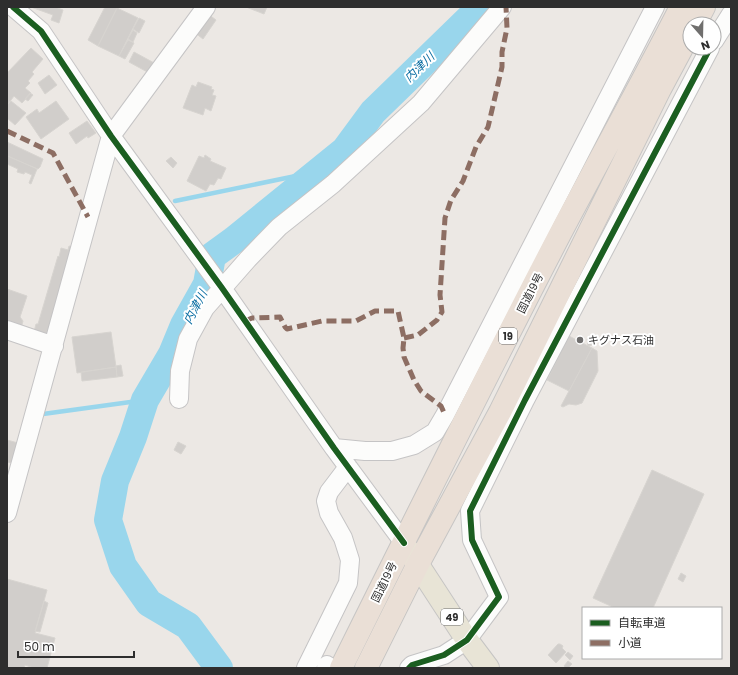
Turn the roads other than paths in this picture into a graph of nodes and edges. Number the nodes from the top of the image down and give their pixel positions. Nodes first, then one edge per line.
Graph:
1 (12, 7) edge
2 (206, 7) edge
3 (502, 7) edge
4 (655, 7) edge
5 (681, 7) edge
6 (704, 7) edge
7 (731, 14) edge
8 (699, 16) edge
9 (722, 28) edge
10 (682, 48) edge
11 (706, 56) edge
12 (111, 136) junction
13 (222, 289) junction
14 (7, 330) edge
15 (54, 346) junction
16 (179, 399) dead end
17 (334, 448) junction
18 (348, 467) junction
19 (7, 513) edge
20 (404, 543) junction
21 (418, 564) junction
22 (467, 640) junction
23 (332, 667) edge
24 (306, 668) edge
25 (366, 668) edge
26 (409, 668) edge
27 (488, 668) edge

1 - 12 street
2 - 12 street
3 - 13 street
4 - 17 street
5 - 20 highway, 国道19号 / 19
6 - 8 highway
7 - 9 street
10 - 21 highway, 国道19号 / 19
11 - 22 street
12 - 13 street
12 - 15 street
13 - 16 street
13 - 17 street
14 - 15 street
15 - 19 street
17 - 18 street
18 - 20 street
18 - 24 street
20 - 21 main road, 49
20 - 23 highway, 国道19号 / 19
21 - 22 main road, 49
21 - 25 highway, 国道19号 / 19
22 - 26 street
22 - 27 main road, 49

